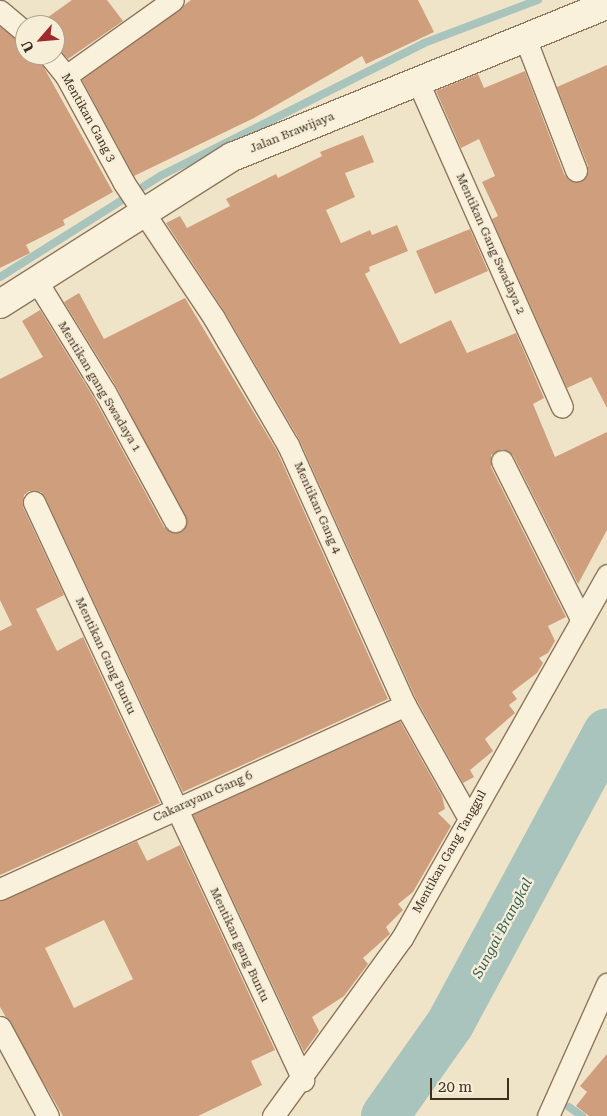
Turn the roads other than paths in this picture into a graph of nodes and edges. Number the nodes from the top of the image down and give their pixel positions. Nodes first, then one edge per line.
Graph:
1 (173, 0) edge
2 (607, 5) edge
3 (0, 11) edge
4 (15, 24) edge
5 (525, 38) junction
6 (57, 65) edge
7 (66, 76) junction
8 (418, 82) junction
9 (576, 170) dead end
10 (140, 206) junction
11 (36, 280) junction
12 (0, 304) edge
13 (562, 407) dead end
14 (502, 461) dead end
15 (34, 502) dead end
16 (175, 521) dead end
17 (607, 575) edge
18 (581, 619) junction
19 (405, 705) junction
20 (176, 810) junction
21 (468, 817) junction
22 (0, 889) edge
23 (607, 984) edge
24 (0, 1027) edge
25 (303, 1080) junction
26 (48, 1116) edge
27 (273, 1116) edge
28 (548, 1116) edge

1 - 7 street
2 - 5 main road, Jalan Brawijaya
3 - 4 street
5 - 8 main road, Jalan Brawijaya
5 - 9 street
6 - 7 street, Mentikan Gang 3
7 - 10 street, Mentikan Gang 3
8 - 10 main road, Jalan Brawijaya
8 - 13 street, Mentikan Gang Swadaya 2
10 - 11 main road, Jalan Brawijaya
10 - 19 street, Mentikan Gang 4
11 - 12 main road, Jalan Brawijaya
11 - 16 street, Mentikan gang Swadaya 1
14 - 18 street
15 - 20 street, Mentikan Gang Buntu
17 - 18 street, Mentikan Gang Tanggul
18 - 21 street, Mentikan Gang Tanggul
19 - 20 street, Cakarayam Gang 6
19 - 21 street, Mentikan Gang 4
20 - 22 street, Cakarayam Gang 6
20 - 25 street, Mentikan gang Buntu
21 - 25 street, Mentikan Gang Tanggul
23 - 28 street
24 - 26 street
25 - 27 street, Mentikan Gang Tanggul

